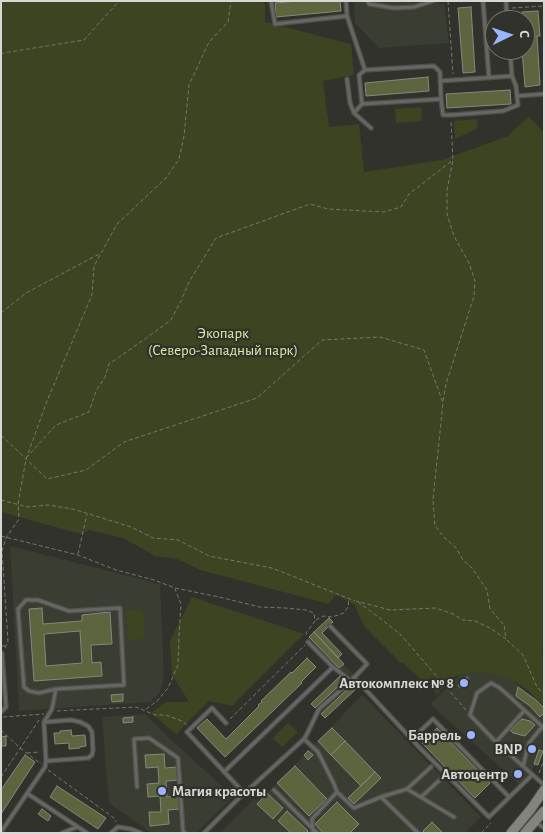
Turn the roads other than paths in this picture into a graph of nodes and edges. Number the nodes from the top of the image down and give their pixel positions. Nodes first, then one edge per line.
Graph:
1 (271, 1) edge
2 (346, 1) edge
3 (368, 1) edge
4 (433, 1) edge
5 (483, 1) edge
6 (347, 16) junction
7 (511, 60) edge
8 (365, 70) junction
9 (512, 76) junction
10 (489, 78) junction
11 (347, 79) dead end
12 (440, 81) junction
13 (544, 94) edge
14 (517, 96) junction
15 (441, 99) junction
16 (362, 104) junction
17 (354, 113) junction
18 (371, 128) dead end
19 (330, 626) dead end
20 (308, 642) road end
21 (2, 653) edge
22 (333, 667) junction
23 (354, 677) junction
24 (351, 681) junction
25 (56, 689) junction
26 (524, 711) junction
27 (1, 712) edge
28 (44, 722) junction
29 (226, 723) road end
30 (543, 728) edge
31 (304, 739) junction
32 (412, 739) junction
33 (496, 742) junction
34 (46, 761) junction
35 (523, 766) junction
36 (431, 767) dead end
37 (224, 772) junction
38 (532, 774) junction
39 (442, 778) dead end
40 (544, 785) edge
41 (137, 787) dead end
42 (407, 789) junction
43 (274, 790) dead end
44 (544, 790) edge
45 (337, 792) junction
46 (244, 793) junction
47 (28, 794) junction
48 (381, 797) junction
49 (420, 797) junction
50 (510, 797) junction
51 (543, 812) edge
52 (454, 817) dead end
53 (535, 822) junction
54 (78, 826) junction
55 (544, 828) edge
56 (313, 831) edge
57 (1, 832) edge
58 (62, 833) edge
59 (87, 833) edge
60 (112, 833) edge
61 (141, 833) edge
62 (185, 833) edge
63 (204, 833) edge
64 (317, 833) edge
65 (418, 833) edge
66 (511, 833) edge
67 (525, 833) edge

1 - 6 lane
2 - 6 lane
3 - 4 lane
5 - 10 lane
6 - 8 lane
7 - 9 lane
8 - 12 lane
8 - 16 lane
9 - 10 lane
9 - 14 lane
10 - 12 lane
11 - 17 lane
12 - 15 lane
13 - 14 lane
14 - 15 lane
15 - 16 lane
16 - 17 lane
17 - 18 lane
19 - 23 lane
20 - 22 lane
21 - 27 lane
22 - 24 lane
22 - 37 lane
23 - 24 lane
23 - 32 lane
24 - 31 lane
25 - 25 lane
25 - 28 lane
26 - 30 lane
26 - 33 lane
26 - 33 lane
28 - 34 lane
28 - 34 lane
29 - 37 lane
30 - 35 lane
31 - 45 lane
31 - 46 lane
32 - 50 lane
32 - 50 lane
33 - 35 lane
34 - 47 lane
35 - 38 lane
36 - 42 lane
37 - 46 lane
38 - 40 lane
38 - 50 lane
39 - 49 lane
41 - 62 lane
42 - 48 lane
42 - 49 lane
43 - 56 lane
44 - 66 main road
45 - 48 lane
45 - 56 lane
46 - 63 lane
47 - 54 lane
47 - 57 lane
48 - 65 lane
49 - 52 lane
51 - 53 main road
53 - 55 lane
53 - 67 main road
54 - 58 lane
54 - 59 lane
56 - 64 lane
60 - 61 lane

